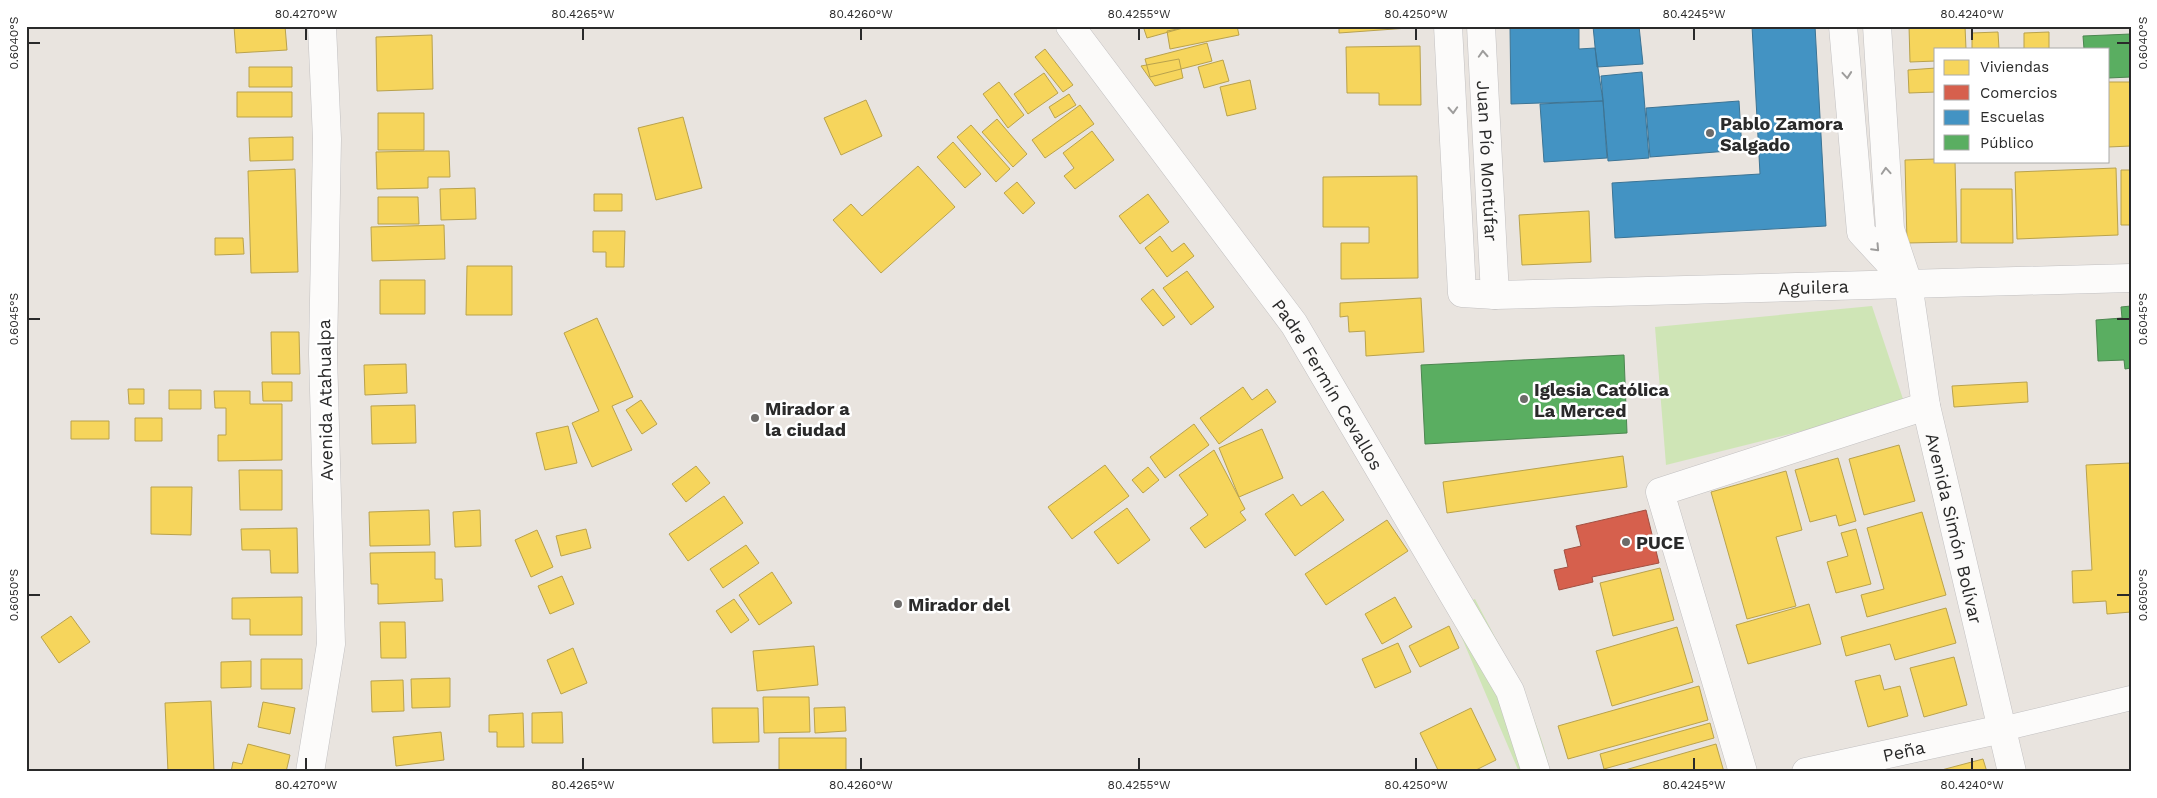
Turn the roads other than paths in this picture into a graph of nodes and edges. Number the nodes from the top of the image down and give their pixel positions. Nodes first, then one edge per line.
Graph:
1 (322, 26) edge
2 (1070, 26) edge
3 (1448, 26) edge
4 (1481, 26) edge
5 (1843, 26) edge
6 (1877, 26) edge
7 (2131, 278) edge
8 (1908, 283) junction
9 (1462, 292) joint
10 (1495, 295) junction
11 (1926, 406) junction
12 (2131, 698) edge
13 (2002, 729) junction
14 (310, 772) edge
15 (1536, 772) edge
16 (1743, 772) edge
17 (1806, 772) edge
18 (2012, 772) edge

1 - 14 street, Avenida Atahualpa
2 - 15 street, Padre Fermín Cevallos
3 -> 9 street, Juan Pío Montúfar
10 -> 4 street, Juan Pío Montúfar
5 -> 8 street
8 -> 6 street, Avenida Simón Bolívar
7 - 8 street, Aguilera
8 - 10 street, Aguilera
8 - 11 street, Avenida Simón Bolívar
9 - 10 street, Aguilera
11 - 13 street, Avenida Simón Bolívar
11 - 16 street
12 - 13 street
13 - 17 street, Peña
13 - 18 street, Avenida Simón Bolívar

